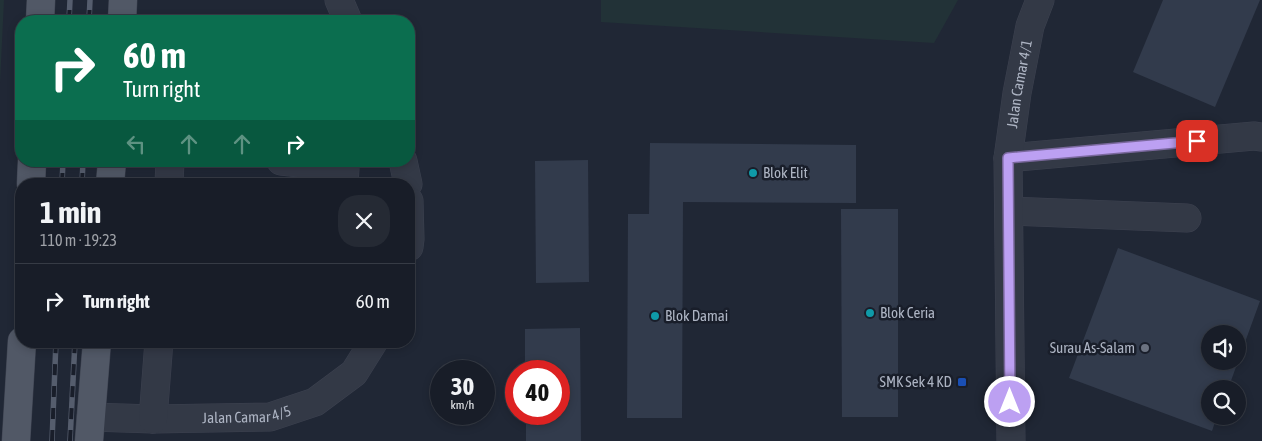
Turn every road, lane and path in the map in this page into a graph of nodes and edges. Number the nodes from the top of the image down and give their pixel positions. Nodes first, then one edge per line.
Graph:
1 (41, 0) edge
2 (123, 0) edge
3 (339, 0) edge
4 (1040, 0) edge
5 (40, 15) edge
6 (122, 15) edge
7 (345, 15) edge
8 (1259, 131) edge
9 (1008, 158) junction
10 (336, 167) edge
11 (344, 178) edge
12 (1009, 211) junction
13 (1187, 218) dead end
14 (22, 348) edge
15 (96, 348) edge
16 (158, 348) edge
17 (370, 348) edge
18 (154, 419) junction
19 (90, 429) edge
20 (241, 429) edge
21 (16, 441) edge
22 (1010, 441) edge

1 - 5 main road
2 - 6 main road
3 - 7 street
4 - 9 street, Jalan Camar 4/1
8 - 9 street
9 - 12 street, Jalan Camar 4/1
10 - 11 street
12 - 13 street
12 - 22 street, Jalan Camar 4/1
14 - 21 main road
15 - 19 main road
16 - 18 street
17 - 20 street, Jalan Camar 4/5
18 - 19 street, Jalan Camar 4/5
18 - 20 street, Jalan Camar 4/5

